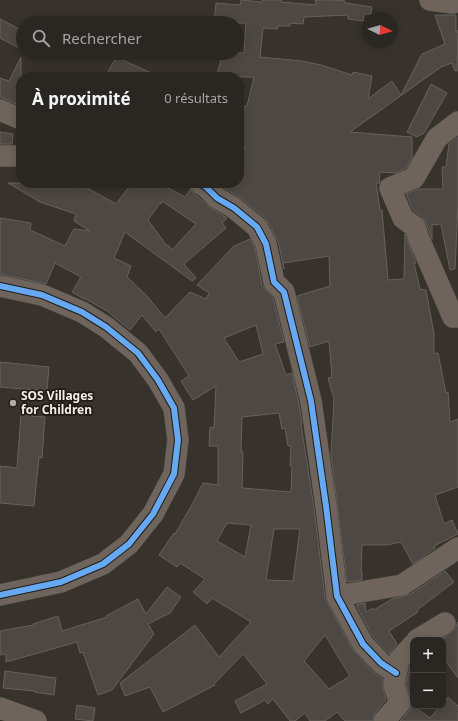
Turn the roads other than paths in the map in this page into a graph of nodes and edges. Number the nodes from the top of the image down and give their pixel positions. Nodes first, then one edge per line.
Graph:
1 (430, 0) edge
2 (458, 0) edge
3 (0, 110) edge
4 (16, 117) edge
5 (458, 122) edge
6 (0, 156) edge
7 (16, 156) edge
8 (207, 188) edge
9 (0, 286) edge
10 (458, 317) edge
11 (458, 548) edge
12 (0, 595) edge
13 (336, 596) junction
14 (445, 623) dead end
15 (422, 637) edge
16 (410, 647) edge
17 (396, 673) junction
18 (0, 708) edge
19 (36, 721) edge
20 (384, 721) edge

1 - 2 street
3 - 4 street
5 - 10 street
6 - 7 street
8 - 13 street
9 - 12 street
11 - 13 street
13 - 17 street
14 - 15 street
16 - 17 street
17 - 20 street
18 - 19 street

